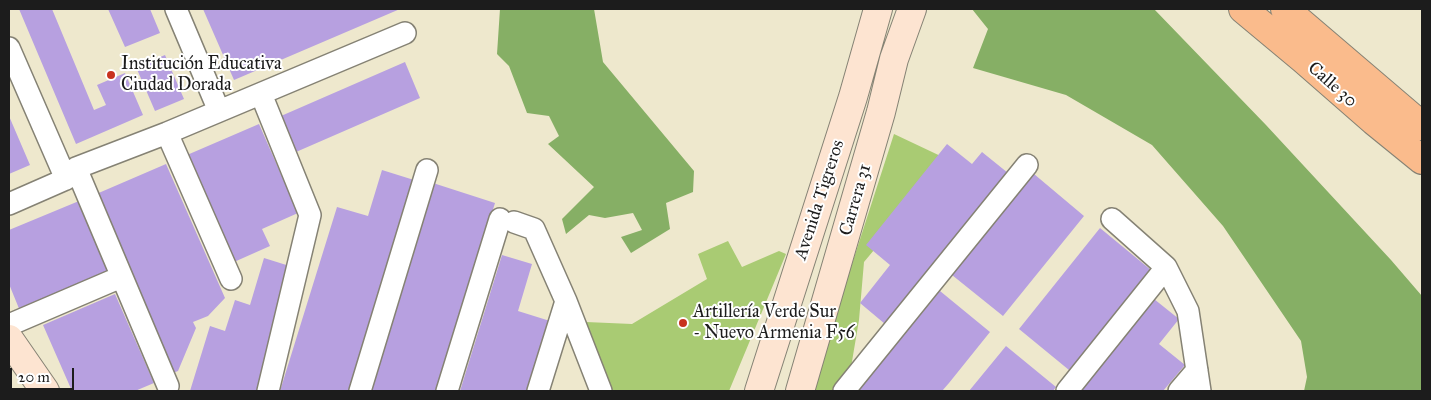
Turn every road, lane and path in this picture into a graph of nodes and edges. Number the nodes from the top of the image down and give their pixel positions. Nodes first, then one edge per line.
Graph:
1 (176, 9) edge
2 (878, 9) edge
3 (912, 9) edge
4 (1243, 9) edge
5 (1285, 9) edge
6 (405, 34) dead end
7 (9, 48) edge
8 (261, 94) junction
9 (219, 111) junction
10 (1422, 126) edge
11 (167, 133) junction
12 (1422, 160) edge
13 (1027, 165) dead end
14 (427, 170) dead end
15 (71, 174) junction
16 (9, 204) edge
17 (1112, 219) dead end
18 (1160, 274) dead end
19 (121, 277) junction
20 (231, 279) dead end
21 (566, 301) junction
22 (9, 326) edge
23 (9, 339) edge
24 (1197, 370) junction
25 (168, 386) dead end
26 (45, 391) edge
27 (268, 391) edge
28 (360, 391) edge
29 (448, 391) edge
30 (538, 391) edge
31 (601, 391) edge
32 (759, 391) edge
33 (800, 391) edge
34 (844, 391) edge
35 (1067, 391) edge
36 (1179, 391) edge
37 (1200, 391) edge

1 - 9 street
2 - 32 main road, Avenida Tigreros
3 - 33 main road, Carrera 31
4 - 12 main road, Calle 30
5 - 10 main road, Calle 30
6 - 8 street
7 - 15 street
8 - 9 street
8 - 27 street
9 - 11 street
11 - 15 street
11 - 20 street
13 - 34 street
14 - 28 street
15 - 16 street
15 - 19 street
17 - 24 street
18 - 35 street
19 - 22 street
19 - 25 street
21 - 29 street
21 - 30 street
21 - 31 street
23 - 26 main road
24 - 36 street
24 - 37 street

